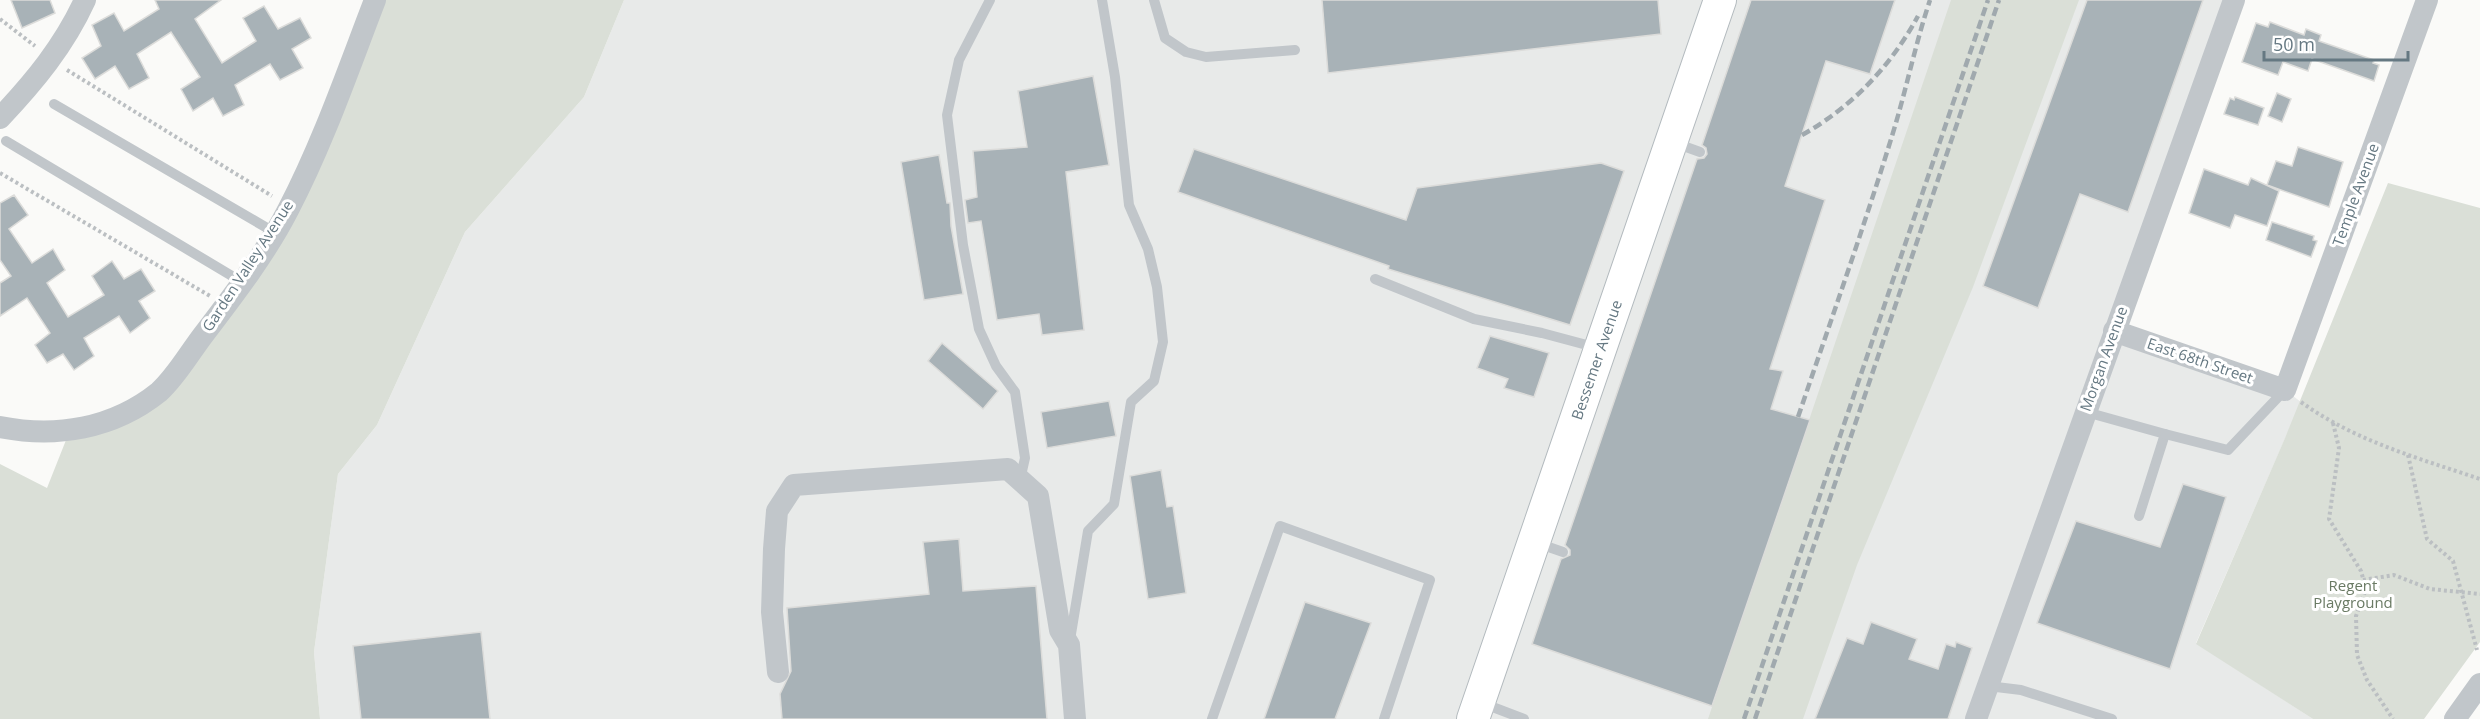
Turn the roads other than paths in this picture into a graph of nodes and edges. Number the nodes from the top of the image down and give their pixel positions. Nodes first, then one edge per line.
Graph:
1 (85, 0) edge
2 (375, 0) edge
3 (990, 0) edge
4 (1102, 0) edge
5 (1154, 0) edge
6 (1720, 0) edge
7 (2234, 0) edge
8 (2427, 0) edge
9 (1295, 50) dead end
10 (54, 104) dead end
11 (0, 118) edge
12 (6, 141) dead end
13 (274, 232) junction
14 (1375, 279) dead end
15 (242, 282) junction
16 (2114, 331) junction
17 (1601, 349) junction
18 (2293, 396) junction
19 (2085, 412) junction
20 (0, 427) edge
21 (2165, 434) junction
22 (1020, 481) junction
23 (2139, 516) dead end
24 (1065, 638) junction
25 (778, 672) dead end
26 (2480, 684) edge
27 (1988, 686) junction
28 (1476, 711) edge
29 (1075, 719) edge
30 (1212, 719) edge
31 (1384, 719) edge
32 (1524, 719) edge
33 (1976, 719) edge
34 (2112, 719) edge
35 (2455, 719) edge

1 - 11 street
2 - 13 street, Garden Valley Avenue
3 - 22 lane
4 - 24 lane
5 - 9 lane
6 - 17 street, Bessemer Avenue
7 - 16 street, Morgan Avenue
8 - 18 street, Temple Avenue
10 - 13 lane
12 - 15 lane
13 - 15 street, Garden Valley Avenue
14 - 17 lane
15 - 20 street, Garden Valley Avenue
16 - 18 street, East 68th Street
16 - 19 street, Morgan Avenue
17 - 28 street, Bessemer Avenue
18 - 21 lane
19 - 21 lane
19 - 27 street, Morgan Avenue
21 - 23 lane
22 - 24 street
22 - 25 street
24 - 29 street
26 - 35 street
27 - 33 street, Morgan Avenue
27 - 34 lane
28 - 32 lane
30 - 31 lane

